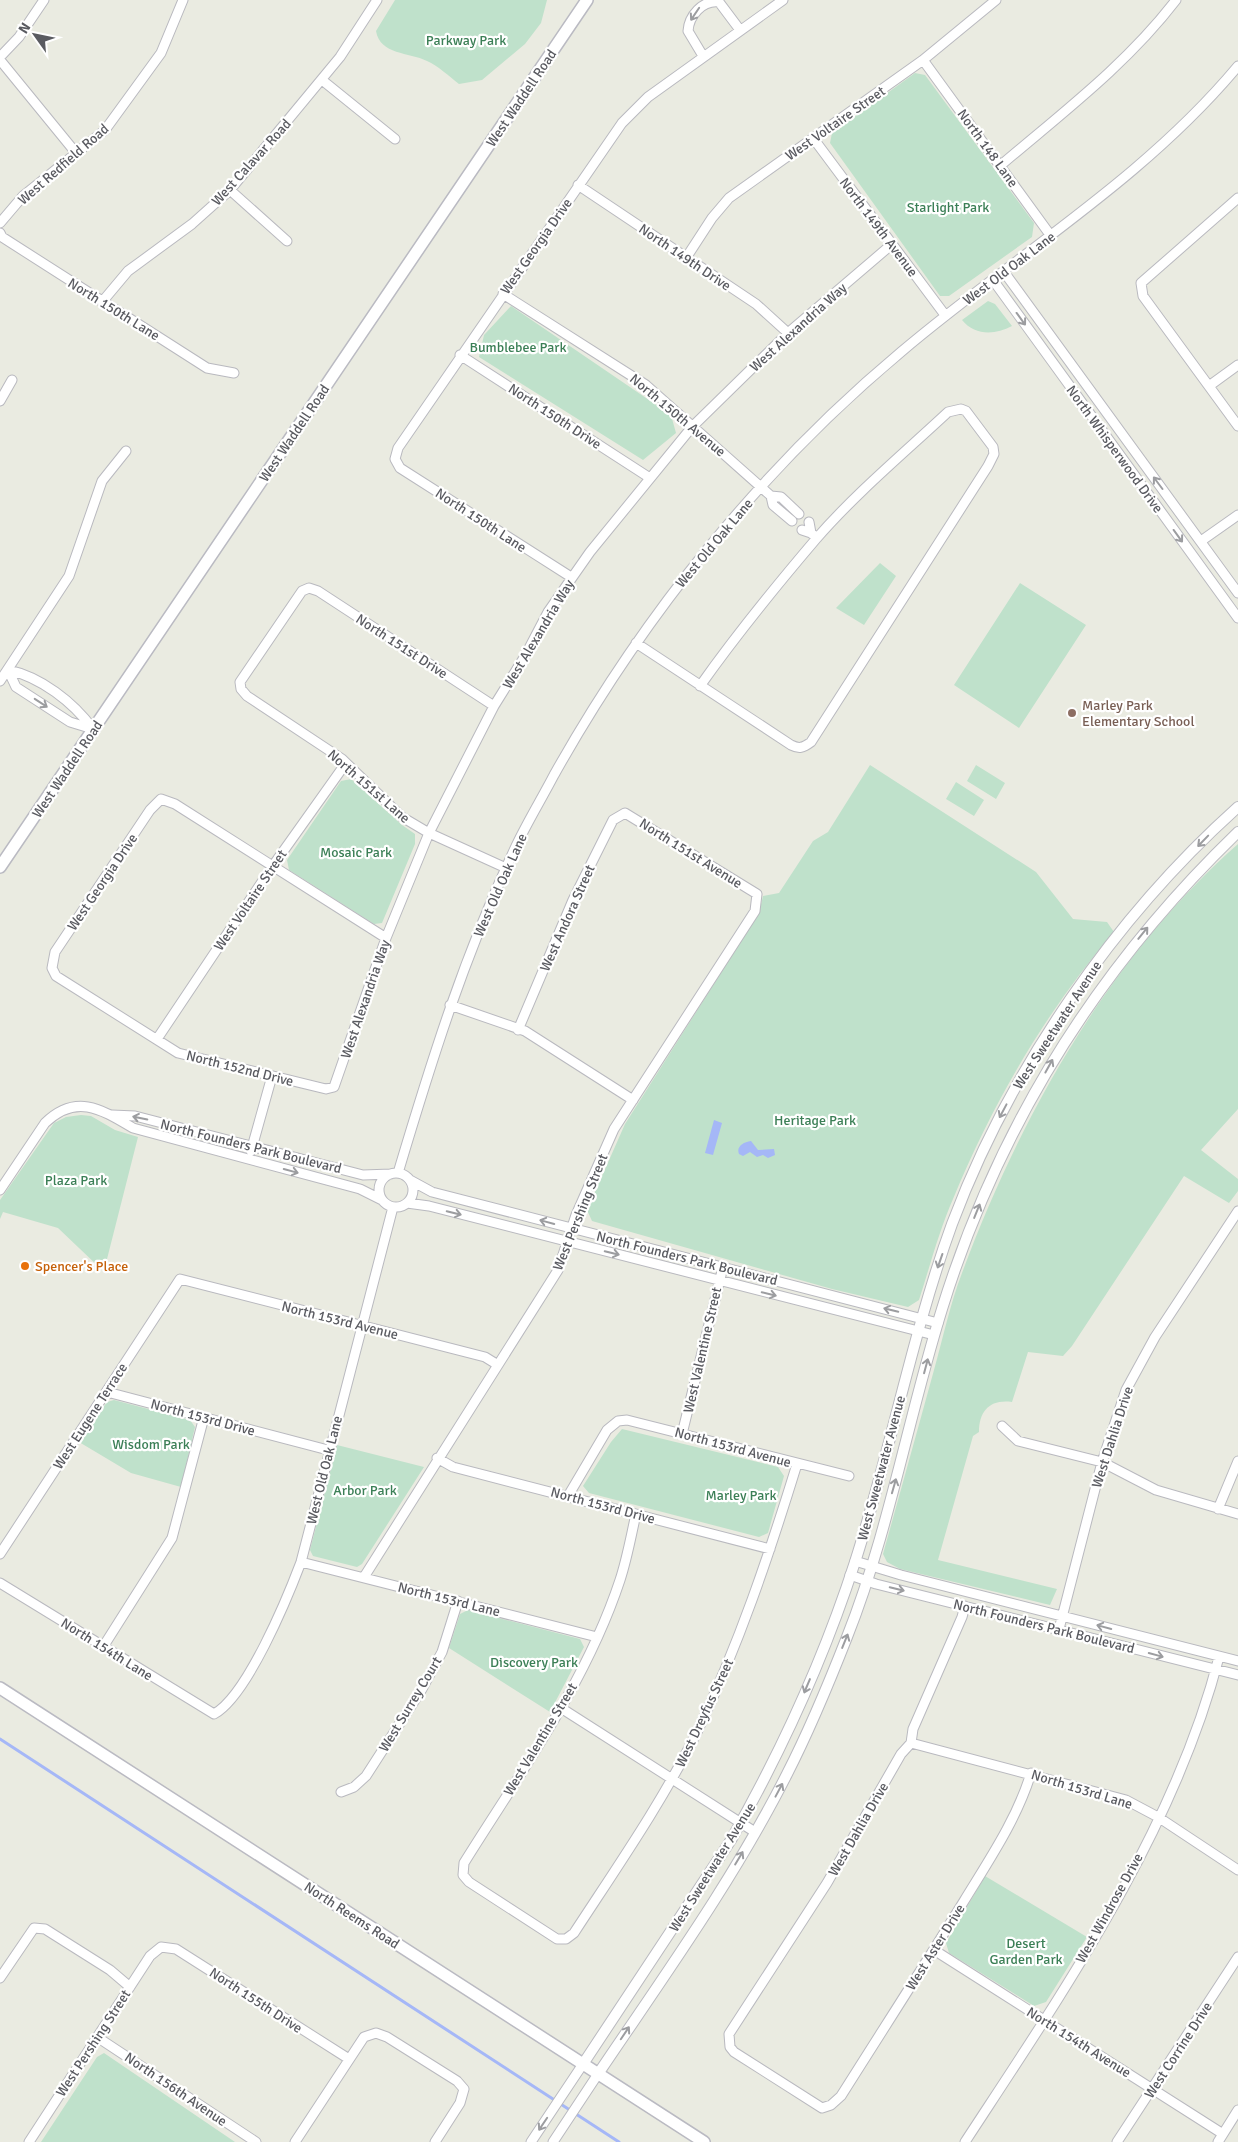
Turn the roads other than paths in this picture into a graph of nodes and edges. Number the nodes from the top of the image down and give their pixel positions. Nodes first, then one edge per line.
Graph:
1 (44, 0) edge
2 (183, 0) edge
3 (377, 0) edge
4 (587, 0) edge
5 (783, 0) edge
6 (996, 0) edge
7 (1176, 0) edge
8 (740, 30) junction
9 (703, 56) junction
10 (0, 58) edge
11 (923, 60) junction
12 (1238, 66) edge
13 (322, 80) junction
14 (813, 138) junction
15 (394, 139) dead end
16 (76, 153) junction
17 (1001, 165) junction
18 (578, 185) junction
19 (230, 190) junction
20 (1238, 198) edge
21 (0, 222) edge
22 (0, 233) edge
23 (1051, 236) junction
24 (287, 241) dead end
25 (891, 245) junction
26 (686, 258) junction
27 (1004, 272) junction
28 (993, 280) junction
29 (502, 294) junction
30 (102, 302) junction
31 (945, 315) junction
32 (788, 333) junction
33 (460, 356) junction
34 (1238, 365) edge
35 (234, 373) dead end
36 (12, 380) dead end
37 (1209, 386) junction
38 (0, 400) edge
39 (693, 425) junction
40 (1238, 426) edge
41 (126, 450) dead end
42 (394, 459) joint
43 (650, 478) junction
44 (762, 487) junction
45 (772, 496) junction
46 (1238, 515) edge
47 (809, 522) dead end
48 (802, 530) dead end
49 (814, 536) junction
50 (1201, 541) junction
51 (571, 577) junction
52 (309, 588) joint
53 (1238, 593) edge
54 (1238, 618) edge
55 (636, 643) junction
56 (8, 670) junction
57 (0, 681) edge
58 (700, 686) junction
59 (494, 706) junction
60 (93, 729) junction
61 (346, 763) junction
62 (1238, 807) edge
63 (625, 813) joint
64 (1238, 832) edge
65 (429, 833) junction
66 (0, 867) edge
67 (272, 867) junction
68 (506, 868) junction
69 (757, 894) joint
70 (386, 938) junction
71 (52, 968) joint
72 (450, 1005) junction
73 (518, 1030) junction
74 (157, 1039) junction
75 (272, 1076) junction
76 (334, 1087) joint
77 (633, 1100) junction
78 (112, 1115) junction
79 (252, 1147) junction
80 (249, 1159) junction
81 (395, 1174) junction
82 (410, 1180) junction
83 (0, 1190) edge
84 (382, 1200) junction
85 (407, 1203) junction
86 (393, 1207) junction
87 (1238, 1211) edge
88 (572, 1229) junction
89 (569, 1242) junction
90 (723, 1267) junction
91 (180, 1279) joint
92 (719, 1281) junction
93 (922, 1319) junction
94 (938, 1323) junction
95 (361, 1325) junction
96 (918, 1330) junction
97 (934, 1335) junction
98 (498, 1365) junction
99 (107, 1392) junction
100 (204, 1417) junction
101 (1002, 1426) dead end
102 (682, 1434) junction
103 (328, 1450) junction
104 (437, 1458) junction
105 (1238, 1461) edge
106 (1102, 1462) junction
107 (797, 1464) junction
108 (849, 1476) dead end
109 (568, 1496) junction
110 (1218, 1509) junction
111 (636, 1514) junction
112 (1238, 1514) edge
113 (770, 1549) junction
114 (0, 1554) edge
115 (855, 1561) junction
116 (301, 1562) junction
117 (871, 1567) junction
118 (850, 1575) junction
119 (364, 1577) junction
120 (867, 1582) junction
121 (0, 1583) edge
122 (458, 1601) junction
123 (964, 1606) junction
124 (1063, 1616) junction
125 (1059, 1629) junction
126 (597, 1637) junction
127 (103, 1647) junction
128 (1219, 1657) junction
129 (1238, 1661) edge
130 (1216, 1670) junction
131 (1238, 1675) edge
132 (0, 1688) edge
133 (561, 1708) junction
134 (214, 1714) joint
135 (911, 1742) junction
136 (1031, 1773) junction
137 (672, 1779) junction
138 (341, 1792) dead end
139 (1158, 1817) junction
140 (741, 1823) junction
141 (755, 1832) junction
142 (1238, 1870) edge
143 (566, 1939) joint
144 (161, 1947) joint
145 (934, 1950) junction
146 (1238, 1957) edge
147 (0, 1978) edge
148 (130, 1987) junction
149 (1044, 2020) junction
150 (97, 2037) junction
151 (349, 2059) junction
152 (583, 2064) junction
153 (598, 2074) junction
154 (1153, 2089) junction
155 (822, 2108) joint
156 (1238, 2110) edge
157 (1220, 2138) edge
158 (29, 2142) edge
159 (256, 2142) edge
160 (295, 2142) edge
161 (435, 2142) edge
162 (531, 2142) edge
163 (553, 2142) edge
164 (704, 2142) edge
165 (965, 2142) edge
166 (1117, 2142) edge

1 - 10 street
2 - 16 street, West Redfield Road
3 - 13 street, West Calavar Road
4 - 60 main road, West Waddell Road
5 - 8 street, West Georgia Drive
6 - 11 street, West Voltaire Street
7 - 17 street
8 - 9 street, West Georgia Drive
8 -> 9 street
9 - 18 street, West Georgia Drive
10 - 16 street
11 - 14 street, West Voltaire Street
11 - 17 street, North 148 Lane
12 - 23 street, West Old Oak Lane
13 - 15 street
13 - 19 street, West Calavar Road
14 - 25 street, North 149th Avenue
14 - 26 street, West Voltaire Street
16 - 21 street, West Redfield Road
17 - 23 street, North 148 Lane
18 - 26 street, North 149th Drive
18 - 29 street, West Georgia Drive
19 - 24 street
19 - 30 street, West Calavar Road
20 - 37 street
22 - 30 street, North 150th Lane
23 - 27 street, West Old Oak Lane
25 - 31 street, North 149th Avenue
25 - 32 street, West Alexandria Way
26 - 32 street, North 149th Drive
27 - 28 street, West Old Oak Lane
50 -> 27 street, North Whisperwood Drive
28 - 31 street, West Old Oak Lane
28 -> 54 street, North Whisperwood Drive
29 - 33 street, West Georgia Drive
29 - 39 street, North 150th Avenue
30 - 35 street, North 150th Lane
31 - 44 street, West Old Oak Lane
32 - 39 street, West Alexandria Way
33 - 42 street, West Georgia Drive
33 - 43 street, North 150th Drive
34 - 37 street
36 - 38 street
37 - 40 street
39 - 43 street, West Alexandria Way
39 - 44 street, North 150th Avenue
41 - 56 street
42 - 51 street, North 150th Lane
43 - 51 street, West Alexandria Way
44 - 45 street, North 150th Avenue
44 - 55 street, West Old Oak Lane
45 - 45 street
46 - 50 street
47 - 49 street
48 - 49 street
49 - 58 street
49 - 58 street
50 - 53 street, North Whisperwood Drive
51 - 59 street, West Alexandria Way
52 - 59 street, North 151st Drive
52 - 61 street, North 151st Lane
55 - 58 street
55 - 68 street, West Old Oak Lane
56 - 57 street
56 - 60 street
56 -> 60 street
59 - 65 street, West Alexandria Way
60 - 66 main road, West Waddell Road
61 - 65 street, North 151st Lane
61 - 67 street, West Voltaire Street
62 -> 93 street, West Sweetwater Avenue
63 - 69 street, North 151st Avenue
63 - 73 street, West Andora Street
94 -> 64 street, West Sweetwater Avenue
65 - 68 street, North 151st Lane
65 - 70 street, West Alexandria Way
67 - 70 street
67 - 71 street, West Georgia Drive
67 - 74 street, West Voltaire Street
68 - 72 street, West Old Oak Lane
69 - 77 street, West Pershing Street
70 - 76 street, West Alexandria Way
71 - 74 street, North 152nd Drive
72 - 73 street
72 - 81 street, West Old Oak Lane
73 - 77 street
74 - 75 street, North 152nd Drive
75 - 76 street, North 152nd Drive
75 - 79 street
77 - 88 street, West Pershing Street
79 -> 78 street, North Founders Park Boulevard
78 - 80 street, North Founders Park Boulevard
78 - 83 street, North Founders Park Boulevard
79 - 80 street
79 - 81 street, North Founders Park Boulevard
80 -> 84 street, North Founders Park Boulevard
81 - 82 street
81 - 84 street
82 - 85 street
88 -> 82 street, North Founders Park Boulevard
84 - 86 street
85 - 86 street
85 -> 89 street, North Founders Park Boulevard
86 - 95 street, West Old Oak Lane
87 - 106 street, West Dahlia Drive
88 - 89 street, West Pershing Street
88 - 90 street, North Founders Park Boulevard
89 -> 92 street, North Founders Park Boulevard
89 - 98 street, West Pershing Street
90 - 92 street, West Valentine Street
93 -> 90 street, North Founders Park Boulevard
91 - 95 street, North 153rd Avenue
91 - 99 street, West Eugene Terrace
92 -> 96 street, North Founders Park Boulevard
92 - 102 street, West Valentine Street
93 - 94 street, North Founders Park Boulevard
93 - 96 street, West Sweetwater Avenue
94 - 97 street, West Sweetwater Avenue
95 - 98 street, North 153rd Avenue
95 - 103 street, West Old Oak Lane
96 - 97 street, North Founders Park Boulevard
96 - 115 street, West Sweetwater Avenue
117 -> 97 street, West Sweetwater Avenue
98 - 104 street, West Pershing Street
99 - 100 street, North 153rd Drive
99 - 114 street, West Eugene Terrace
100 - 103 street, North 153rd Drive
100 - 127 street
101 - 106 street
102 - 107 street, North 153rd Avenue
102 - 109 street, North 153rd Avenue
103 - 116 street, West Old Oak Lane
104 - 109 street, North 153rd Drive
104 - 119 street, West Pershing Street
105 - 110 street
106 - 110 street
106 - 124 street, West Dahlia Drive
107 - 108 street, North 153rd Avenue
107 - 113 street, West Dreyfus Street
109 - 111 street, North 153rd Drive
110 - 112 street
111 - 113 street, North 153rd Drive
111 - 126 street, West Valentine Street
113 - 137 street, West Dreyfus Street
115 - 117 street, North Founders Park Boulevard
115 - 118 street, West Sweetwater Avenue
116 - 119 street, North 153rd Lane
116 - 134 street, West Old Oak Lane
117 - 120 street, West Sweetwater Avenue
117 - 124 street, North Founders Park Boulevard
118 - 120 street, North Founders Park Boulevard
118 -> 140 street, West Sweetwater Avenue
119 - 122 street, North 153rd Lane
120 -> 123 street, North Founders Park Boulevard
141 -> 120 street, West Sweetwater Avenue
121 - 127 street, North 154th Lane
122 - 126 street, North 153rd Lane
122 - 138 street, West Surrey Court
123 - 125 street, North Founders Park Boulevard
123 - 135 street, West Dahlia Drive
124 - 125 street, West Dahlia Drive
128 -> 124 street, North Founders Park Boulevard
125 -> 130 street, North Founders Park Boulevard
126 - 133 street, West Valentine Street
127 - 134 street, North 154th Lane
128 - 129 street, North Founders Park Boulevard
128 - 130 street, West Windrose Drive
130 - 131 street, North Founders Park Boulevard
130 - 139 street, West Windrose Drive
132 - 152 main road, North Reems Road
133 - 137 street
133 - 143 street, West Valentine Street
135 - 136 street, North 153rd Lane
135 - 155 street, West Dahlia Drive
136 - 139 street, North 153rd Lane
136 - 145 street, West Aster Drive
137 - 140 street
137 - 143 street, West Dreyfus Street
139 - 142 street, North 153rd Lane
139 - 149 street, West Windrose Drive
140 - 141 street
140 - 152 street, West Sweetwater Avenue
153 -> 141 street, West Sweetwater Avenue
144 - 148 street, West Pershing Street
144 - 151 street, North 155th Drive
145 - 149 street, North 154th Avenue
145 - 155 street, West Aster Drive
146 - 154 street, West Corrine Drive
147 - 148 street
148 - 150 street, West Pershing Street
149 - 154 street, North 154th Avenue
149 - 165 street, West Windrose Drive
150 - 158 street, West Pershing Street
150 - 159 street, North 156th Avenue
151 - 160 street
151 - 161 street
152 - 153 main road, North Reems Road
152 -> 162 street, West Sweetwater Avenue
153 - 163 street, West Sweetwater Avenue
153 - 164 main road, North Reems Road
154 - 157 street, North 154th Avenue
154 - 166 street, West Corrine Drive
156 - 157 street

